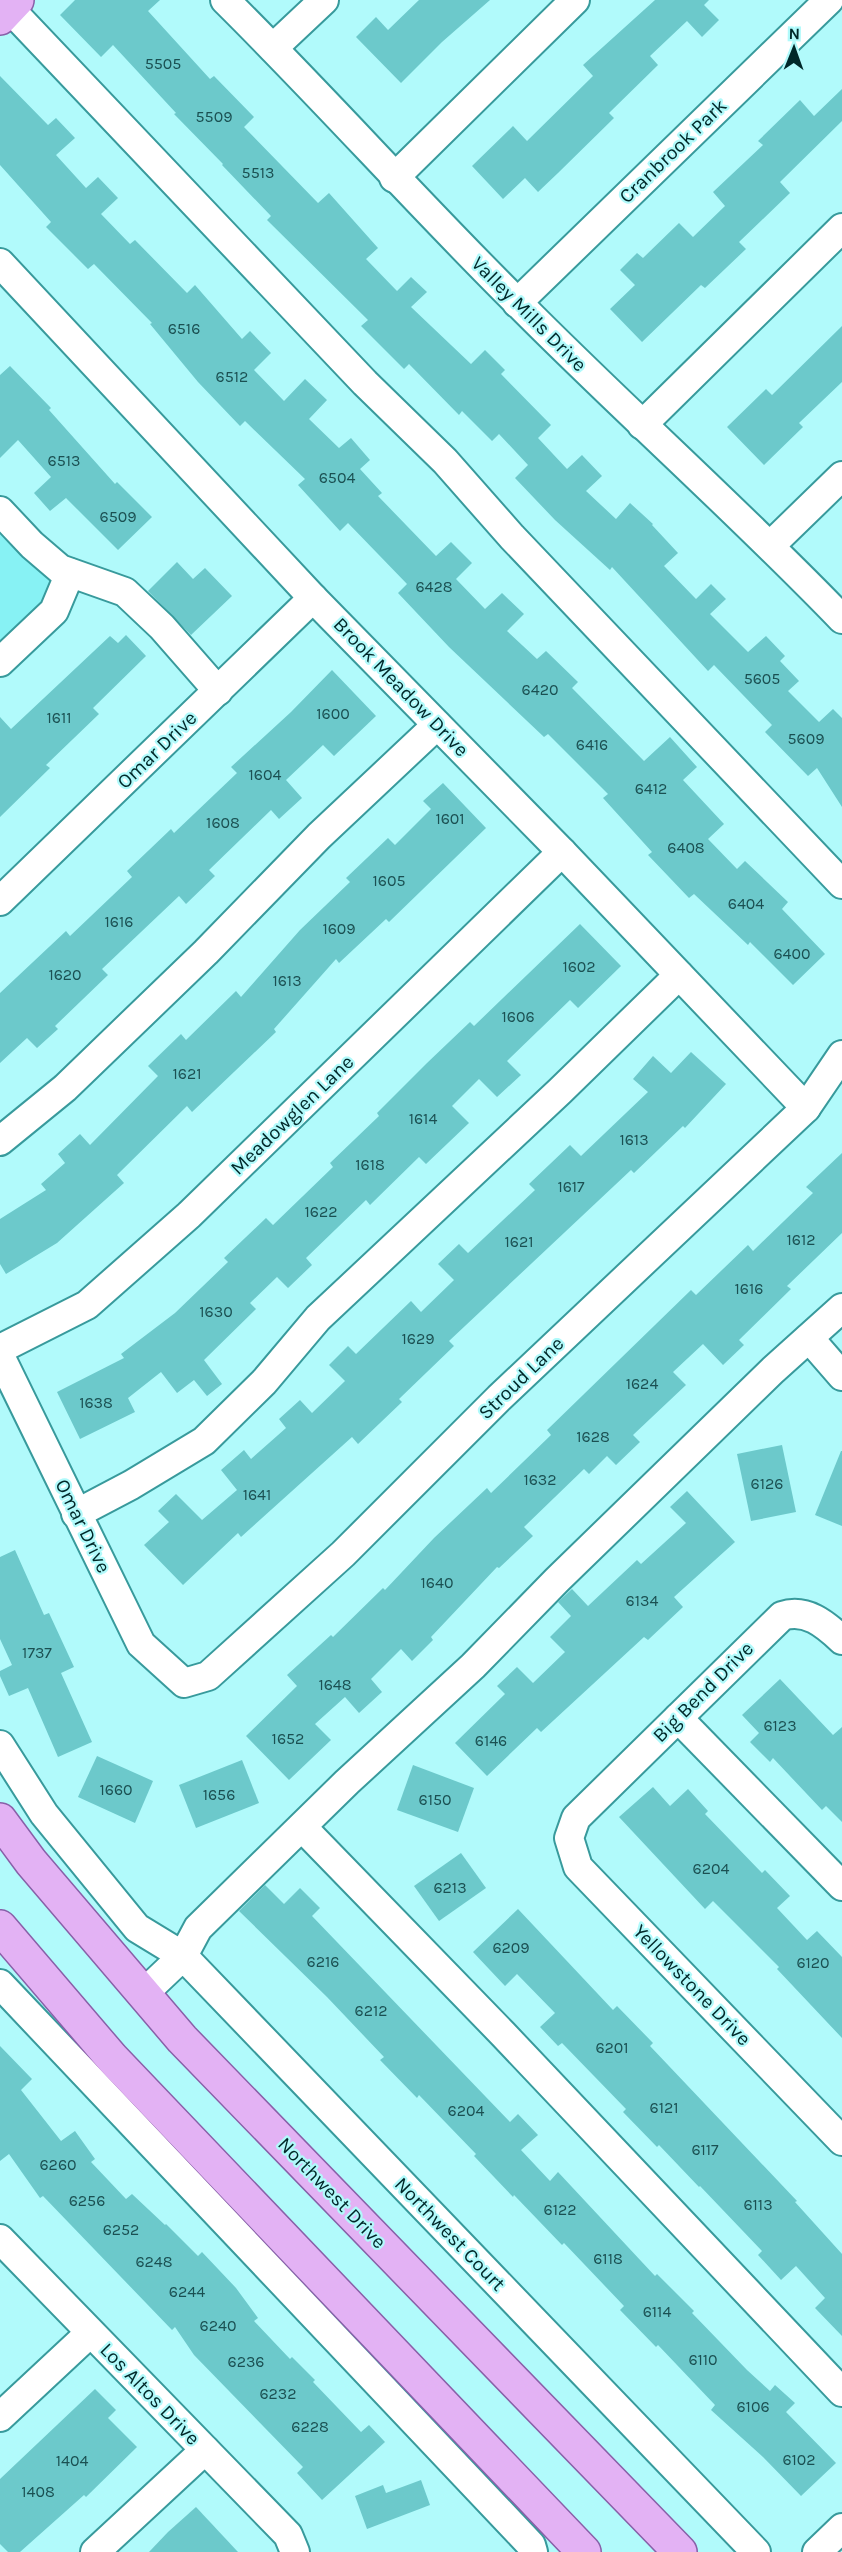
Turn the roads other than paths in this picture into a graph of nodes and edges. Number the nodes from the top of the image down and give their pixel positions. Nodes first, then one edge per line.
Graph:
1 (225, 0) edge
2 (324, 0) edge
3 (574, 0) edge
4 (829, 0) edge
5 (9, 9) edge
6 (273, 48) junction
7 (394, 178) junction
8 (842, 228) edge
9 (0, 263) edge
10 (517, 303) junction
11 (642, 425) junction
12 (842, 476) edge
13 (0, 511) edge
14 (771, 544) junction
15 (70, 573) junction
16 (314, 598) junction
17 (842, 619) edge
18 (0, 662) edge
19 (218, 691) junction
20 (437, 724) junction
21 (562, 852) junction
22 (842, 884) edge
23 (0, 902) edge
24 (679, 975) junction
25 (842, 1055) edge
26 (806, 1108) junction
27 (0, 1141) edge
28 (842, 1308) edge
29 (809, 1338) junction
30 (0, 1349) edge
31 (0, 1356) edge
32 (842, 1376) edge
33 (76, 1514) junction
34 (842, 1640) edge
35 (184, 1683) joint
36 (678, 1718) junction
37 (0, 1745) edge
38 (576, 1818) joint
39 (0, 1820) edge
40 (302, 1827) junction
41 (842, 1886) edge
42 (0, 1927) edge
43 (183, 1956) junction
44 (0, 1984) edge
45 (143, 1994) junction
46 (842, 2141) edge
47 (0, 2239) edge
48 (90, 2333) junction
49 (842, 2392) edge
50 (0, 2417) edge
51 (205, 2450) junction
52 (842, 2528) edge
53 (95, 2552) edge
54 (295, 2552) edge
55 (533, 2552) edge
56 (584, 2552) edge
57 (680, 2552) edge
58 (756, 2552) edge
59 (817, 2552) edge

1 - 6 street, Valley Mills Drive
2 - 6 street
3 - 7 street
4 - 10 street, Cranbrook Park
5 - 22 street
6 - 7 street, Valley Mills Drive
7 - 10 street, Valley Mills Drive
8 - 11 street
9 - 16 street, Brook Meadow Drive
10 - 11 street, Valley Mills Drive
11 - 14 street, Valley Mills Drive
12 - 14 street
13 - 15 street
14 - 17 street, Valley Mills Drive
15 - 18 street
15 - 19 street
16 - 19 street, Omar Drive
16 - 20 street, Brook Meadow Drive
19 - 23 street, Omar Drive
20 - 21 street, Brook Meadow Drive
20 - 27 street
21 - 24 street, Brook Meadow Drive
21 - 30 street, Meadowglen Lane
24 - 26 street, Brook Meadow Drive
24 - 33 street
25 - 26 street, Stroud Lane
26 - 35 street, Stroud Lane
28 - 29 street
29 - 32 street
29 - 40 street
31 - 33 street, Omar Drive
33 - 35 street, Omar Drive
34 - 36 street, Big Bend Drive
36 - 38 street, Big Bend Drive
36 - 41 street
37 - 43 street, Northwest Court
38 - 46 street, Yellowstone Drive
39 - 45 main road, Northwest Drive
40 - 43 street
40 - 49 street
42 - 56 main road
43 - 45 street
43 - 58 street, Northwest Court
44 - 55 street
45 - 57 main road, Northwest Drive
47 - 48 street, Los Altos Drive
48 - 50 street
48 - 51 street, Los Altos Drive
51 - 53 street
51 - 54 street, Los Altos Drive
52 - 59 street

